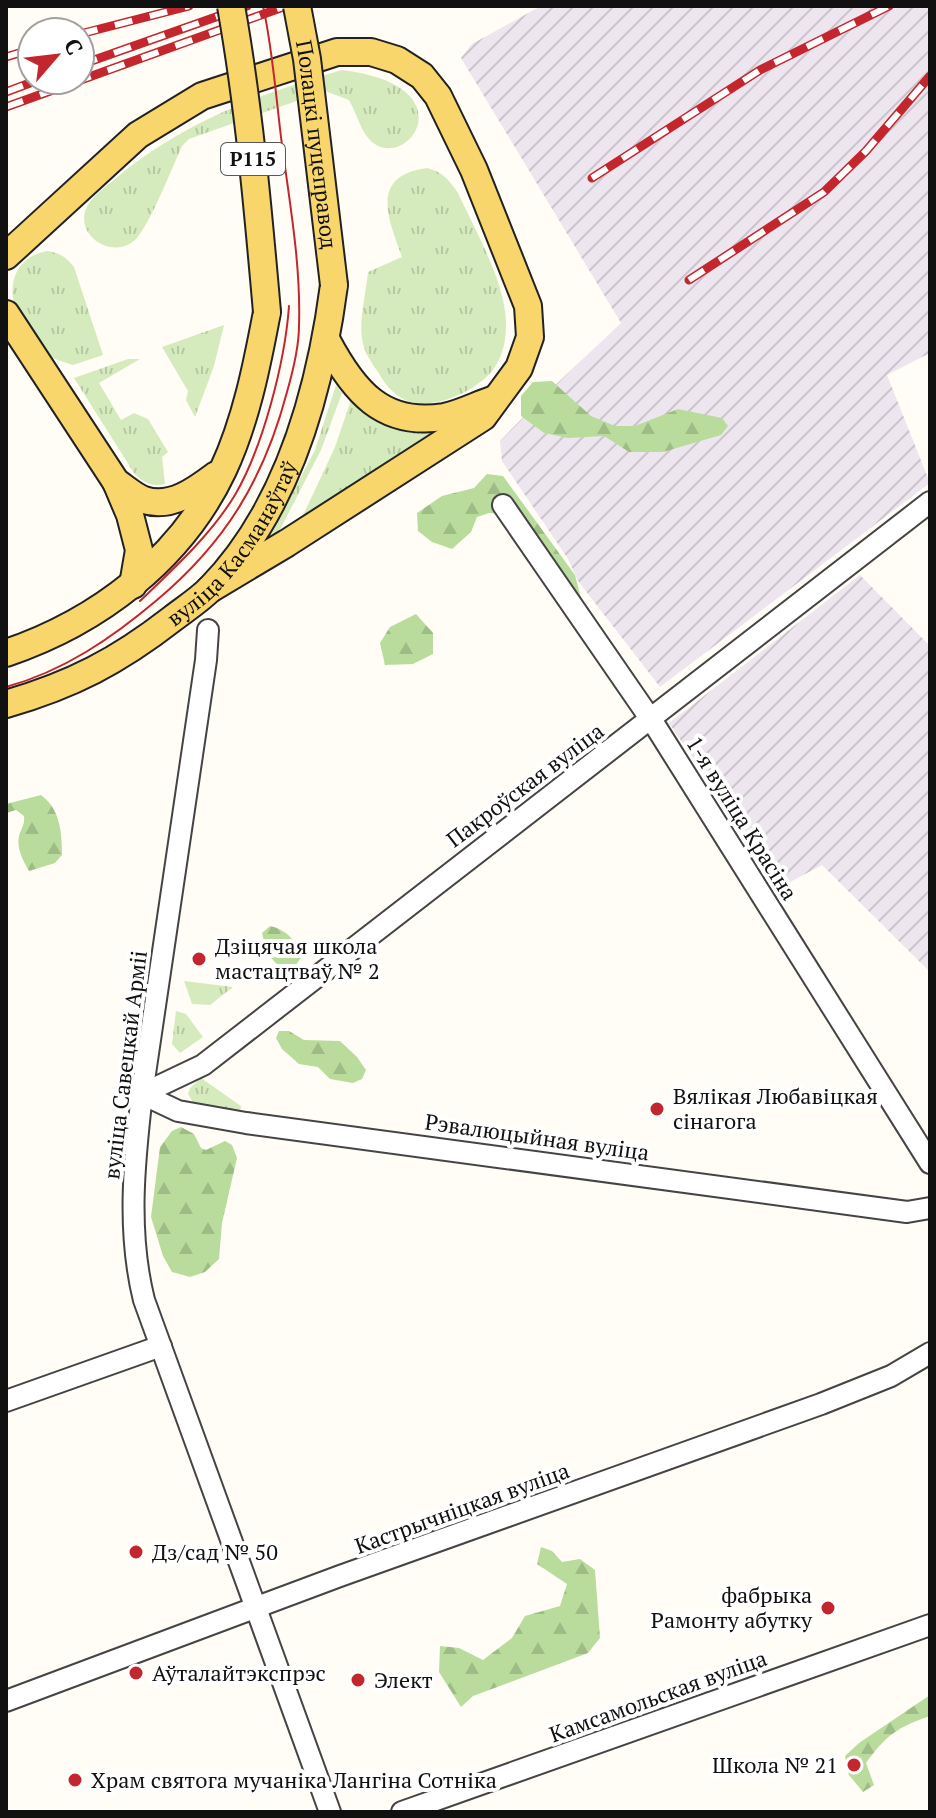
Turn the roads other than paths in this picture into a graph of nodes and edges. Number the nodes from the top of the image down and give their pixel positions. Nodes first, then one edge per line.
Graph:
1 (231, 6) edge
2 (297, 6) edge
3 (6, 256) edge
4 (334, 285) joint
5 (6, 314) edge
6 (327, 341) junction
7 (500, 397) junction
8 (226, 463) junction
9 (116, 482) junction
10 (930, 502) edge
11 (503, 505) dead end
12 (246, 556) junction
13 (133, 585) junction
14 (208, 630) dead end
15 (6, 653) edge
16 (6, 704) edge
17 (651, 719) junction
18 (142, 1094) junction
19 (930, 1163) edge
20 (930, 1208) edge
21 (161, 1346) junction
22 (930, 1353) edge
23 (6, 1401) edge
24 (256, 1608) junction
25 (930, 1625) edge
26 (6, 1701) edge
27 (330, 1812) edge
28 (402, 1812) edge

1 - 8 main road, вуліца Касманаўтаў / Р115, bridge
2 - 4 main road, Полацкі пуцеправод / Р115, bridge
3 - 7 main road, вуліца Касманаўтаў
4 - 6 main road, вуліца Касманаўтаў / Р115
5 - 9 main road
6 - 7 main road
6 - 12 main road, вуліца Касманаўтаў / Р115
7 - 12 main road, вуліца Касманаўтаў
8 - 9 main road
8 - 13 main road, вуліца Касманаўтаў / Р115
9 - 13 main road
10 - 17 street, Пакроўская вуліца
11 - 17 street, 1-я вуліца Красіна
12 - 16 main road, вуліца Касманаўтаў
13 - 15 main road, вуліца Касманаўтаў / Р115
14 - 18 street, вуліца Савецкай Арміі
17 - 18 street, Пакроўская вуліца
17 - 19 street, 1-я вуліца Красіна
18 - 20 street, Рэвалюцыйная вуліца
18 - 21 street, вуліца Савецкай Арміі
21 - 23 street
21 - 24 street, вуліца Савецкай Арміі
22 - 24 street, Кастрычніцкая вуліца
24 - 26 street, Кастрычніцкая вуліца
24 - 27 street, вуліца Савецкай Арміі
25 - 28 street, Камсамольская вуліца

